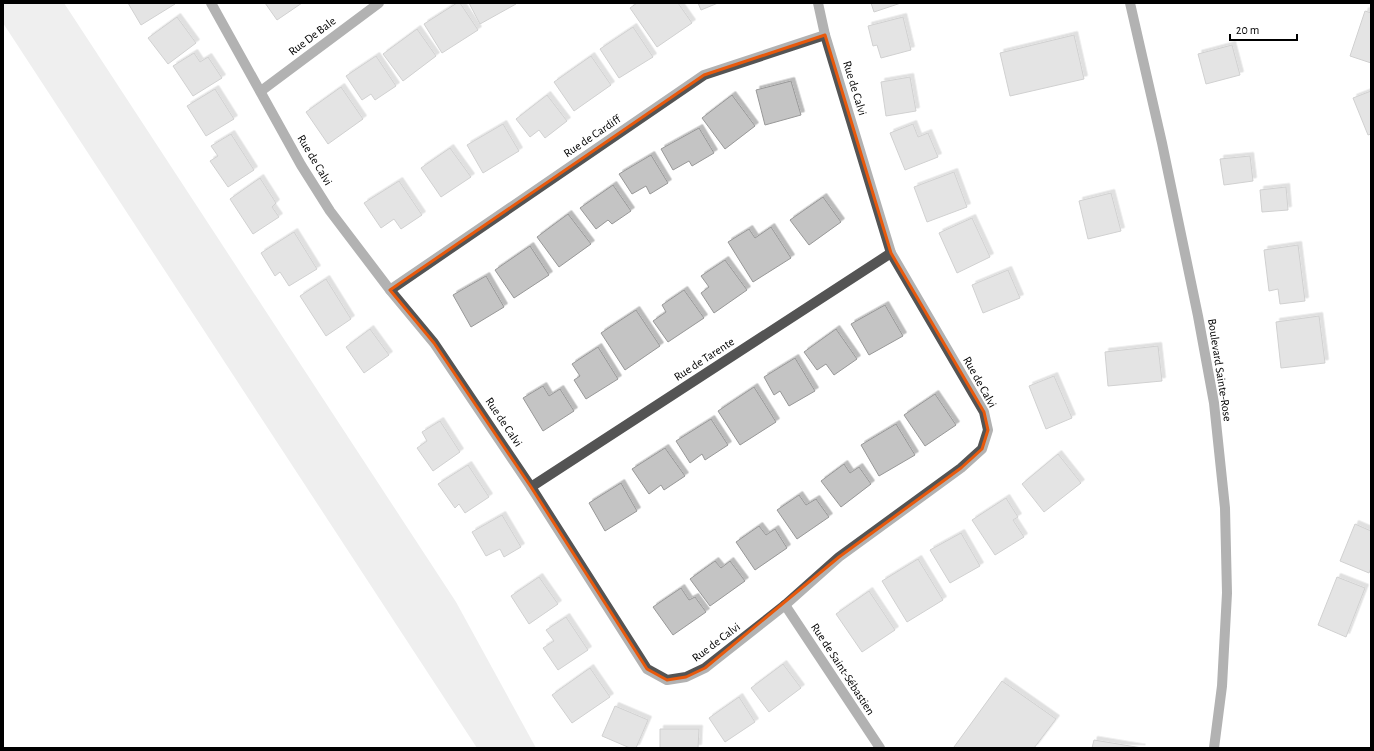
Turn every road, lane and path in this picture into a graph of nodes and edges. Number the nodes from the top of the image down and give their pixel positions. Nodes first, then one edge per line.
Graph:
1 (211, 3) edge
2 (379, 3) edge
3 (818, 3) edge
4 (1130, 3) edge
5 (825, 36) junction
6 (261, 91) junction
7 (891, 253) junction
8 (390, 290) junction
9 (531, 487) junction
10 (785, 605) junction
11 (880, 748) edge
12 (1214, 748) edge

1 - 6 street, Rue de Calvi
2 - 6 street, Rue De Bale
3 - 5 street, Rue de Calvi
4 - 12 street, Boulevard Sainte-Rose
5 - 7 street, Rue de Calvi
5 - 8 street, Rue de Cardiff
6 - 8 street, Rue de Calvi
7 - 9 street, Rue de Tarente
7 - 10 street, Rue de Calvi
8 - 9 street, Rue de Calvi
9 - 10 street, Rue de Calvi
10 - 11 street, Rue de Saint-Sébastien

